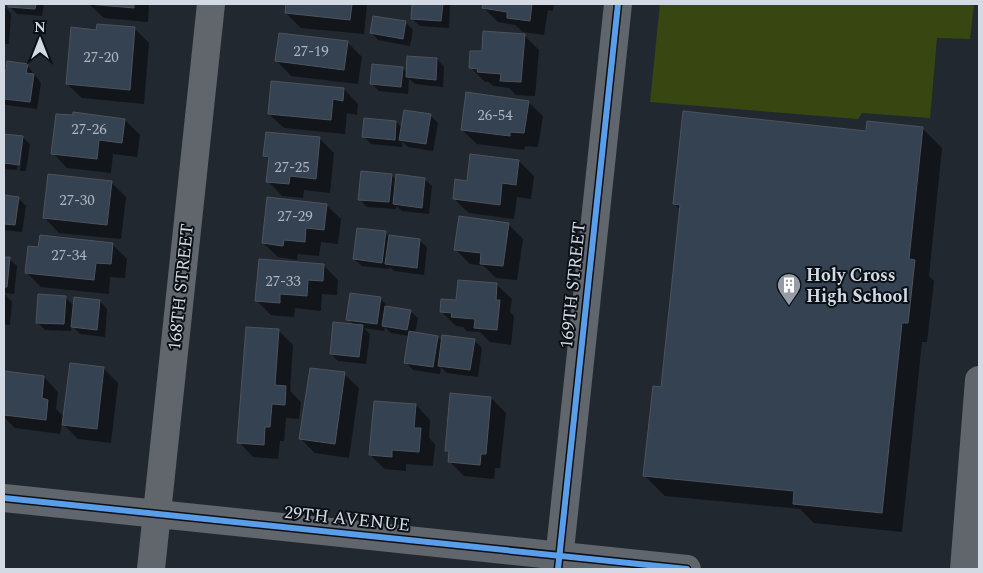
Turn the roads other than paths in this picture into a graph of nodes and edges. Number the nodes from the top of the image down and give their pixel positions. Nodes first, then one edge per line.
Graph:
1 (210, 4) edge
2 (618, 4) edge
3 (979, 393) edge
4 (4, 498) edge
5 (157, 514) junction
6 (559, 563) edge
7 (152, 569) edge
8 (687, 569) edge
9 (964, 569) edge

1 - 5 street, 168TH STREET
2 - 6 street, 169TH STREET
3 - 9 street
4 - 5 street, 29TH AVENUE
5 - 6 street, 29TH AVENUE
5 - 7 street, 168TH STREET
6 - 8 street, 29TH AVENUE

